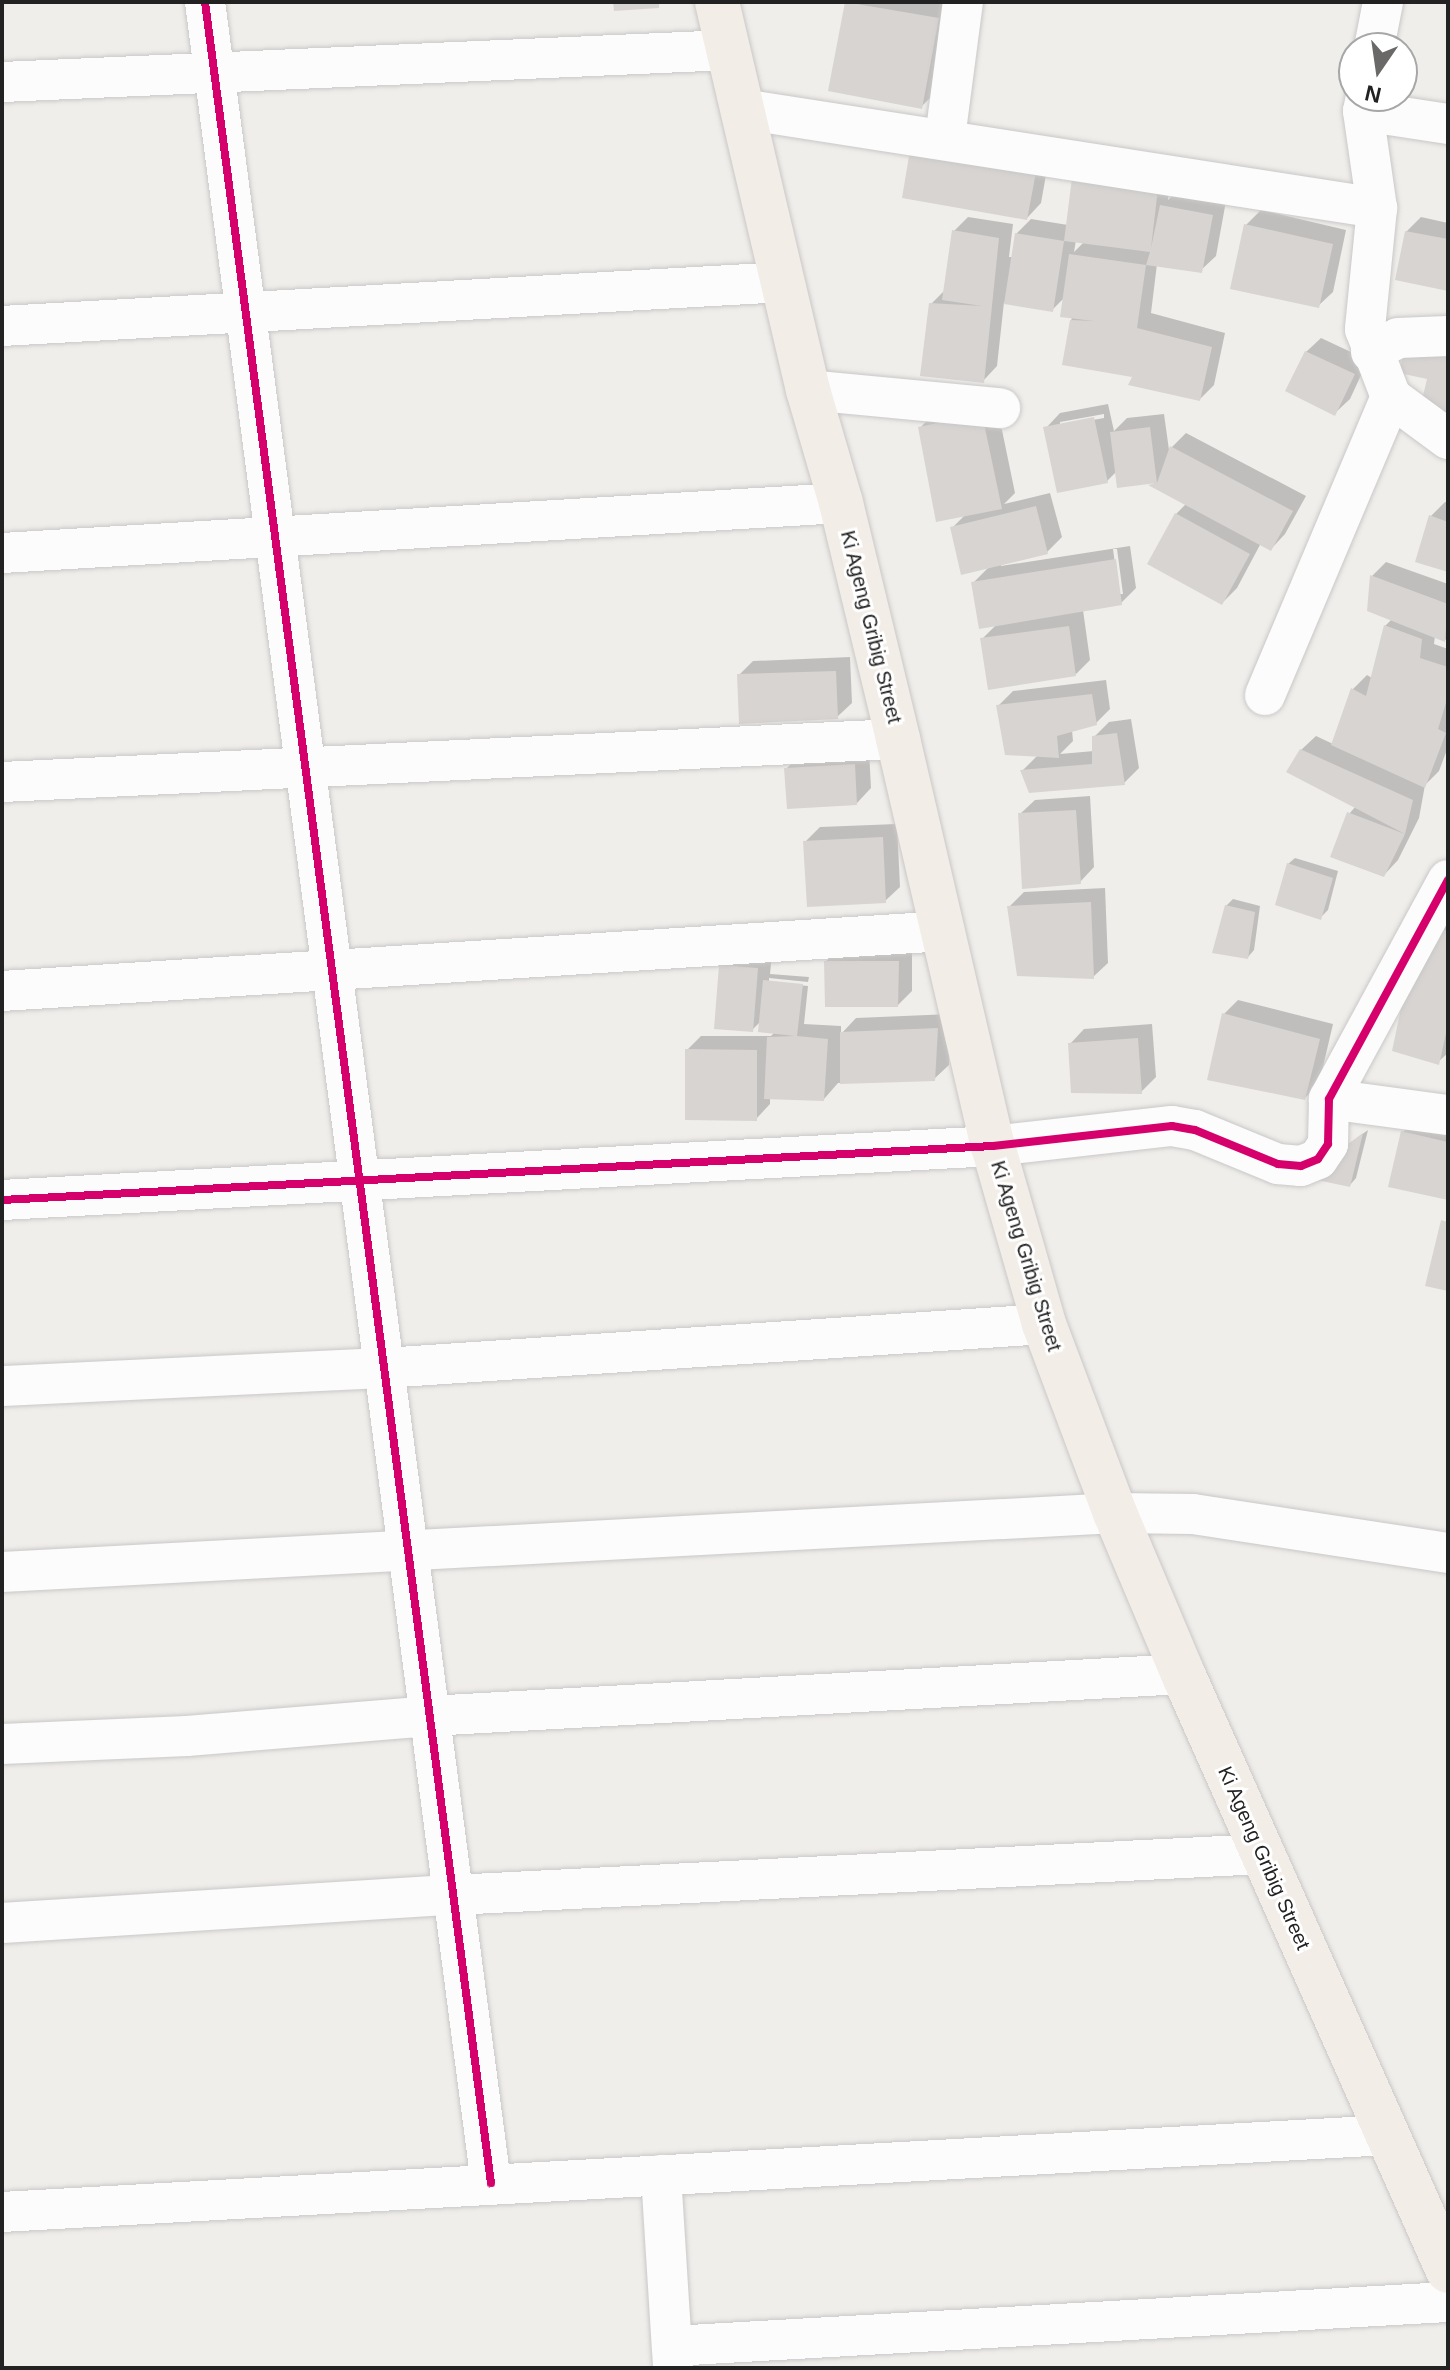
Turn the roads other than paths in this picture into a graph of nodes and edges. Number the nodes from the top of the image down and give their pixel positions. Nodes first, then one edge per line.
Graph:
1 (205, 2) edge
2 (717, 2) edge
3 (963, 2) edge
4 (1383, 2) edge
5 (1377, 32) edge
6 (729, 50) junction
7 (214, 71) junction
8 (2, 82) edge
9 (742, 109) junction
10 (1365, 112) edge
11 (1398, 112) edge
12 (1448, 124) edge
13 (945, 138) junction
14 (1377, 208) junction
15 (783, 282) junction
16 (245, 311) junction
17 (2, 326) edge
18 (1448, 336) edge
19 (1371, 352) junction
20 (808, 390) junction
21 (1391, 397) junction
22 (1000, 408) dead end
23 (1448, 439) edge
24 (841, 503) junction
25 (275, 535) junction
26 (2, 553) edge
27 (1265, 695) dead end
28 (898, 739) junction
29 (305, 767) junction
30 (2, 782) edge
31 (1448, 880) edge
32 (944, 931) junction
33 (332, 968) junction
34 (2, 991) edge
35 (1329, 1099) junction
36 (1448, 1115) edge
37 (993, 1146) junction
38 (359, 1181) junction
39 (2, 1200) edge
40 (1044, 1324) junction
41 (384, 1368) junction
42 (2, 1386) edge
43 (1115, 1513) junction
44 (408, 1551) junction
45 (1448, 1553) edge
46 (2, 1572) edge
47 (1183, 1674) junction
48 (429, 1716) junction
49 (2, 1744) edge
50 (1262, 1854) junction
51 (453, 1895) junction
52 (2, 1923) edge
53 (1389, 2135) junction
54 (661, 2175) junction
55 (491, 2183) junction
56 (2, 2212) edge
57 (1448, 2271) edge
58 (1448, 2302) edge
59 (672, 2357) edge

1 - 7 street
2 - 6 main road, Ki Ageng Gribig Street
3 - 13 street
4 - 5 street
6 - 7 street
6 - 9 main road, Ki Ageng Gribig Street
7 - 8 street
7 - 16 street
9 - 13 street
9 - 15 main road, Ki Ageng Gribig Street
10 - 14 street
11 - 12 street
13 - 14 street
14 - 19 street
15 - 16 street
15 - 20 main road, Ki Ageng Gribig Street
16 - 17 street
16 - 25 street
18 - 19 street
19 - 21 street
20 - 22 street
20 - 24 main road, Ki Ageng Gribig Street
21 - 23 street
21 - 27 street
24 - 25 street
24 - 28 main road, Ki Ageng Gribig Street
25 - 26 street
25 - 29 street
28 - 29 street
28 - 32 main road, Ki Ageng Gribig Street
29 - 30 street
29 - 33 street
31 - 35 street
32 - 33 street
32 - 37 main road, Ki Ageng Gribig Street
33 - 34 street
33 - 38 street
35 - 36 street
35 - 37 street
37 - 38 street
37 - 40 main road, Ki Ageng Gribig Street
38 - 39 street
38 - 41 street
40 - 41 street
40 - 43 main road, Ki Ageng Gribig Street
41 - 42 street
41 - 44 street
43 - 44 street
43 - 45 street
43 - 47 main road, Ki Ageng Gribig Street
44 - 46 street
44 - 48 street
47 - 48 street
47 - 50 main road, Ki Ageng Gribig Street
48 - 49 street
48 - 51 street
50 - 51 street
50 - 53 main road, Ki Ageng Gribig Street
51 - 52 street
51 - 55 street
53 - 54 street
53 - 57 main road, Ki Ageng Gribig Street
54 - 55 street
54 - 59 street
55 - 56 street
58 - 59 street

